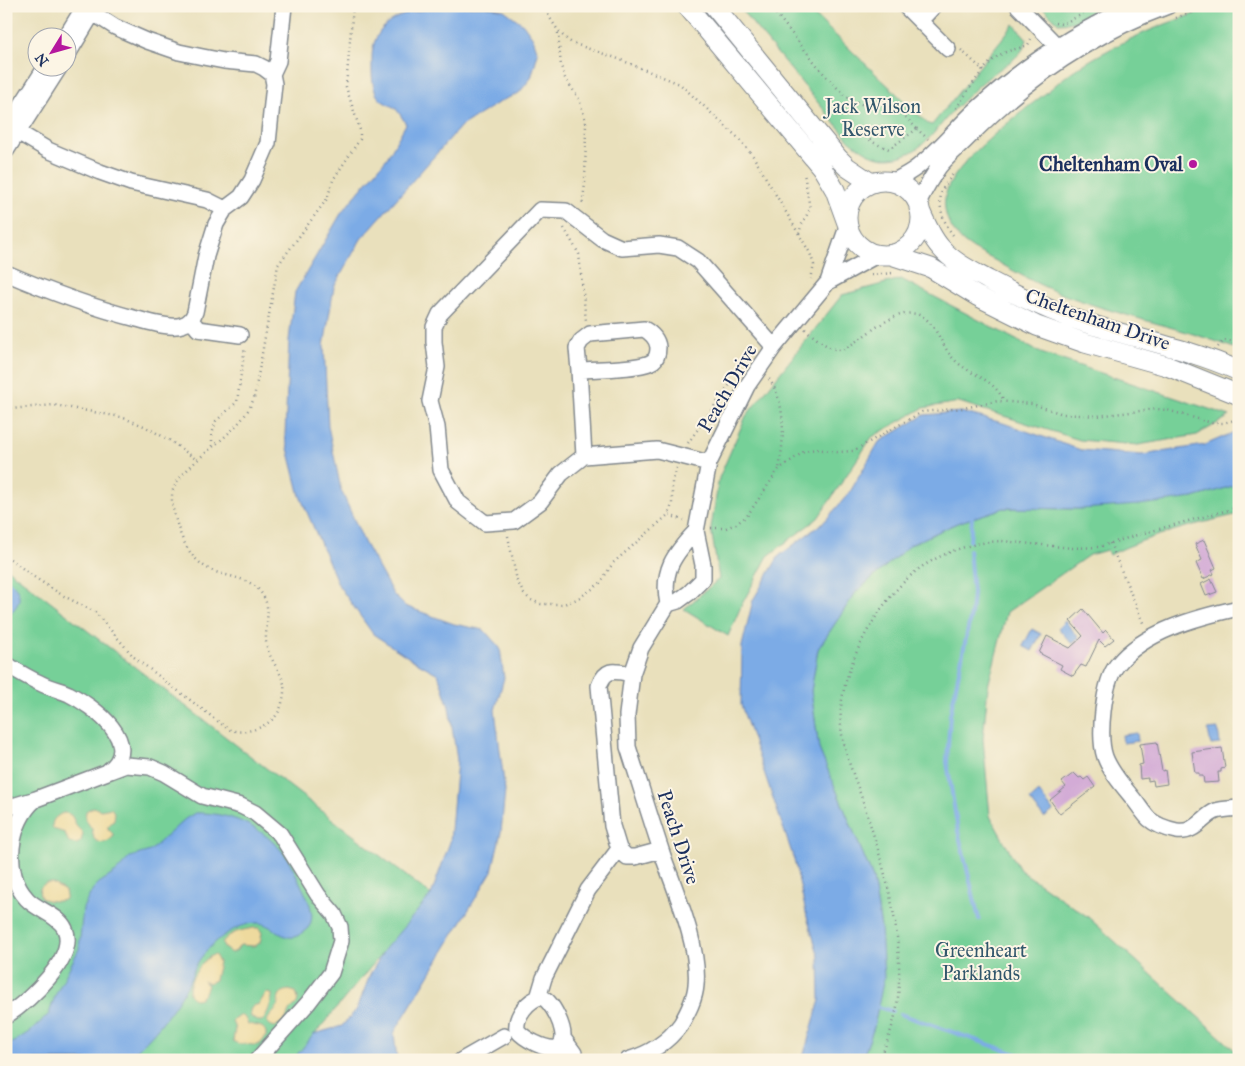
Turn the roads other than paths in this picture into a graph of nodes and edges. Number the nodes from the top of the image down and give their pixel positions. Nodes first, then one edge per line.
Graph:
1 (284, 6) edge
2 (687, 6) edge
3 (714, 6) edge
4 (905, 6) edge
5 (934, 6) edge
6 (1018, 6) edge
7 (1133, 6) edge
8 (88, 8) edge
9 (1169, 13) edge
10 (920, 21) junction
11 (73, 28) edge
12 (78, 31) edge
13 (948, 49) road end
14 (1062, 51) junction
15 (272, 74) junction
16 (39, 78) edge
17 (51, 78) edge
18 (10, 128) edge
19 (6, 151) edge
20 (893, 182) junction
21 (871, 183) junction
22 (918, 205) junction
23 (225, 209) junction
24 (847, 225) junction
25 (884, 255) junction
26 (6, 273) edge
27 (828, 282) junction
28 (190, 321) junction
29 (242, 340) road end
30 (774, 347) junction
31 (579, 370) junction
32 (1239, 371) edge
33 (1239, 395) edge
34 (584, 456) junction
35 (709, 463) junction
36 (697, 528) junction
37 (668, 604) junction
38 (1239, 608) edge
39 (6, 664) edge
40 (632, 674) junction
41 (105, 773) junction
42 (37, 799) junction
43 (6, 808) edge
44 (1239, 808) edge
45 (618, 849) junction
46 (661, 850) junction
47 (538, 998) junction
48 (6, 1016) edge
49 (519, 1028) junction
50 (558, 1043) junction
51 (575, 1059) edge
52 (257, 1060) edge
53 (462, 1060) edge
54 (628, 1060) edge

1 - 15 street
2 - 24 main road
3 - 21 main road
4 - 10 street
5 - 10 street
6 - 14 street
7 - 14 street
8 - 11 street
8 - 12 street
8 - 15 street
9 - 14 street
10 - 13 street
14 - 20 street
14 - 22 street
15 - 23 street
16 - 18 street
17 - 18 street
18 - 19 street
18 - 23 street
20 - 21 main road
20 - 22 main road
21 - 24 main road
22 - 25 main road
22 - 32 main road, Cheltenham Drive
23 - 28 street
24 - 25 main road
24 - 27 street, Peach Drive
25 - 27 street, Peach Drive
25 - 33 main road, Cheltenham Drive
26 - 28 street
27 - 30 street, Peach Drive
28 - 29 street
30 - 34 street
30 - 35 street, Peach Drive
31 - 31 street
31 - 34 street
34 - 35 street
35 - 36 street, Peach Drive
36 - 37 street, Peach Drive
36 - 37 street, Peach Drive
37 - 40 street, Peach Drive
38 - 44 street
39 - 41 street
40 - 45 street
40 - 46 street, Peach Drive
41 - 42 street
41 - 52 street
42 - 43 street
42 - 48 street
45 - 46 street
45 - 47 street
46 - 54 street, Peach Drive
47 - 49 street
47 - 50 street
49 - 50 street
49 - 53 street
50 - 51 street

